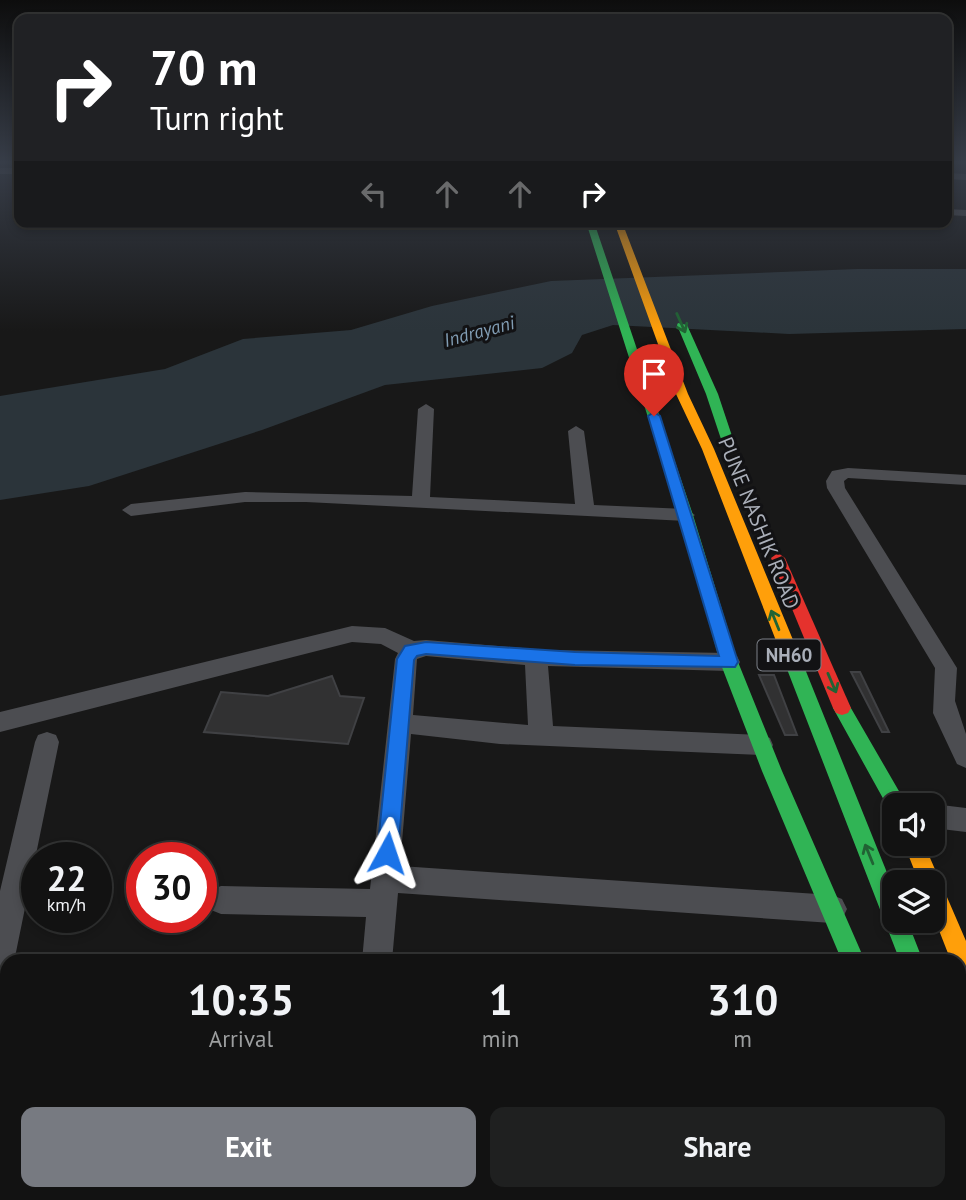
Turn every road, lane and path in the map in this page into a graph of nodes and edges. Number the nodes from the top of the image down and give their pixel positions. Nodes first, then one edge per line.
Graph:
1 (592, 228) edge
2 (620, 228) edge
3 (675, 310) dead end
4 (426, 409) dead end
5 (576, 431) dead end
6 (736, 461) dead end
7 (966, 480) edge
8 (421, 501) junction
9 (131, 510) dead end
10 (585, 510) junction
11 (686, 515) junction
12 (773, 547) dead end
13 (411, 650) junction
14 (536, 657) junction
15 (729, 662) junction
16 (0, 722) edge
17 (398, 723) junction
18 (541, 736) junction
19 (47, 742) dead end
20 (761, 745) junction
21 (966, 757) edge
22 (882, 799) edge
23 (882, 811) edge
24 (852, 812) junction
25 (945, 817) edge
26 (966, 820) edge
27 (882, 887) edge
28 (384, 891) junction
29 (221, 900) dead end
30 (832, 909) junction
31 (945, 918) edge
32 (901, 933) edge
33 (1, 954) edge
34 (378, 954) edge
35 (851, 954) edge
36 (909, 954) edge
37 (960, 954) edge

1 - 11 main road
24 -> 2 main road, PUNE NASHIK ROAD / NH60
3 -> 6 main road, PUNE NASHIK ROAD
4 - 8 street
5 - 10 street
7 - 21 street
8 - 9 street
8 - 10 street
10 - 11 street
11 - 15 main road
12 -> 22 main road, PUNE NASHIK ROAD / NH60
13 - 14 street
13 - 16 street
13 - 17 street
14 - 15 street
14 - 18 street
15 - 20 main road
17 - 18 street
17 - 28 street
18 - 20 street
19 - 33 street
20 - 30 main road
23 - 24 main road
27 -> 24 main road, PUNE NASHIK ROAD / NH60
25 - 26 street
28 - 29 street
28 - 30 street
28 - 34 street
30 - 35 main road
31 - 37 main road
32 - 36 main road, PUNE NASHIK ROAD / NH60

